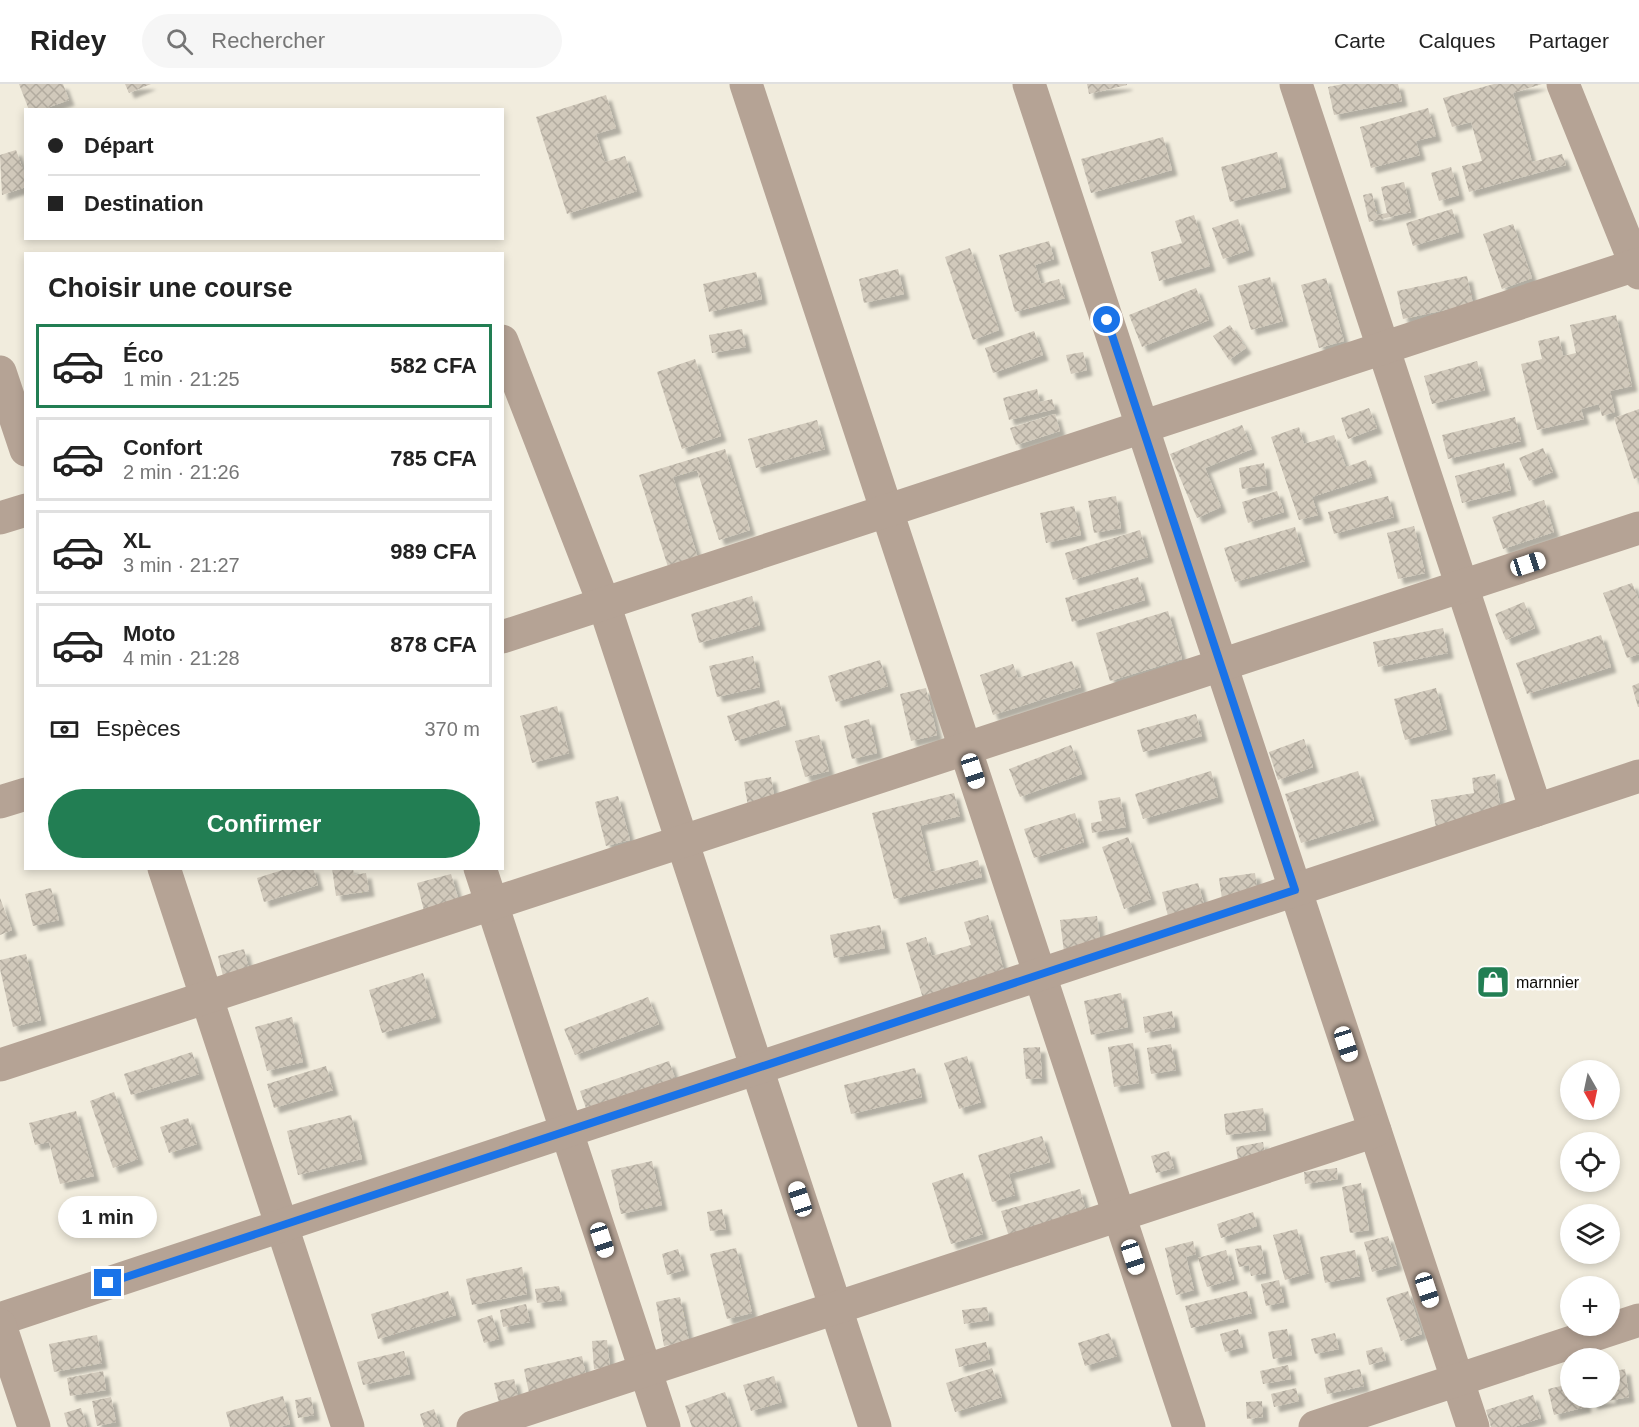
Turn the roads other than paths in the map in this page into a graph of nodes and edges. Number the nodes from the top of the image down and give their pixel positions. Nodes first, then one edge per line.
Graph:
1 (746, 84) edge
2 (1029, 84) edge
3 (1296, 84) edge
4 (1563, 84) edge
5 (1638, 267) edge
6 (504, 346) edge
7 (1383, 348) junction
8 (0, 372) edge
9 (1143, 428) junction
10 (24, 444) edge
11 (24, 511) edge
12 (887, 512) junction
13 (0, 518) edge
14 (1639, 528) edge
15 (1462, 586) junction
16 (603, 604) junction
17 (504, 637) edge
18 (1221, 665) junction
19 (965, 749) junction
20 (1639, 776) edge
21 (24, 795) edge
22 (0, 802) edge
23 (1536, 810) junction
24 (682, 842) junction
25 (165, 870) edge
26 (481, 870) edge
27 (1295, 890) junction
28 (491, 904) junction
29 (1040, 974) junction
30 (207, 998) junction
31 (0, 1065) edge
32 (757, 1068) junction
33 (566, 1131) junction
34 (1375, 1131) junction
35 (1119, 1215) junction
36 (282, 1225) junction
37 (836, 1308) junction
38 (0, 1319) edge
39 (1639, 1320) edge
40 (0, 1325) edge
41 (645, 1371) junction
42 (1457, 1380) junction
43 (34, 1427) edge
44 (348, 1427) edge
45 (473, 1427) edge
46 (664, 1427) edge
47 (875, 1427) edge
48 (1189, 1427) edge
49 (1315, 1427) edge
50 (1473, 1427) edge

1 - 12 street
2 - 9 street
3 - 7 street
4 - 5 street
5 - 7 street
6 - 16 street
7 - 9 street
7 - 15 street
8 - 10 street
9 - 12 street
9 - 18 street
11 - 13 street
12 - 16 street
12 - 19 street
14 - 15 street
15 - 18 street
15 - 23 street
16 - 17 street
16 - 24 street
18 - 19 street
18 - 27 street
19 - 24 street
19 - 29 street
20 - 23 street
21 - 22 street
23 - 27 street
24 - 28 street
24 - 32 street
25 - 30 street
26 - 28 street
27 - 29 street
27 - 34 street
28 - 30 street
28 - 33 street
29 - 32 street
29 - 35 street
30 - 31 street
30 - 36 street
32 - 33 street
32 - 37 street
33 - 36 street
33 - 41 street
34 - 35 street
34 - 42 street
35 - 37 street
35 - 48 street
36 - 38 street
36 - 44 street
37 - 41 street
37 - 47 street
39 - 42 street
40 - 43 street
41 - 45 street
41 - 46 street
42 - 49 street
42 - 50 street

